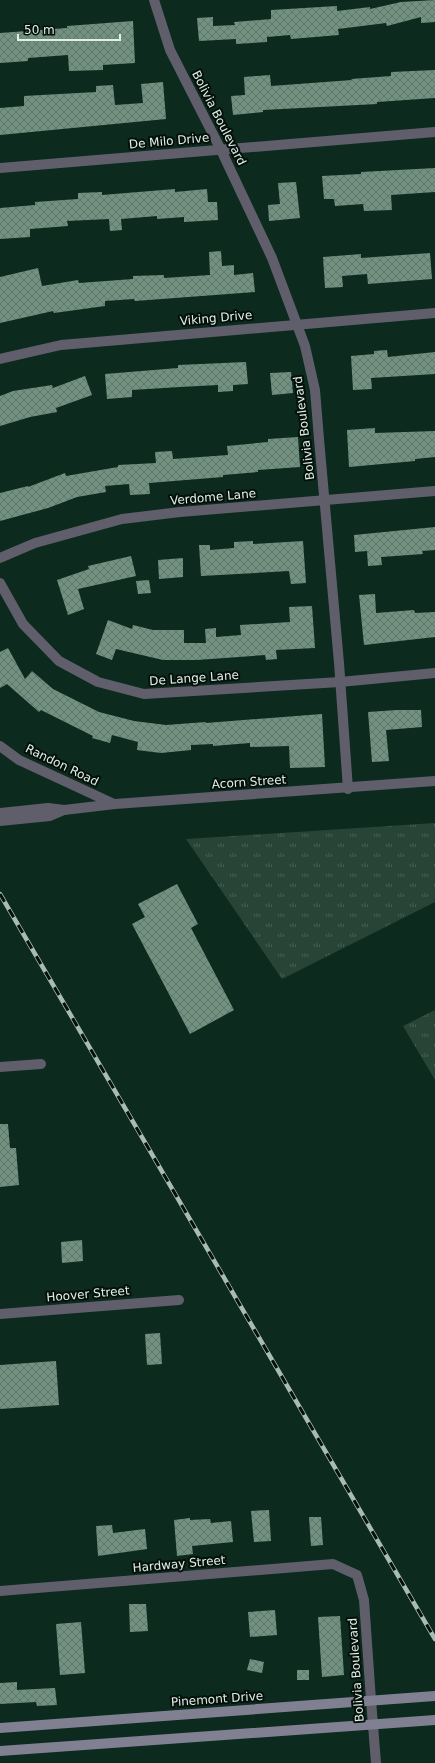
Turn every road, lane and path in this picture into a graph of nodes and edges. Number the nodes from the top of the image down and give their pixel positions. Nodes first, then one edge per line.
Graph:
1 (154, 0) edge
2 (435, 132) edge
3 (221, 150) junction
4 (0, 168) edge
5 (435, 313) edge
6 (297, 324) junction
7 (0, 359) edge
8 (435, 491) edge
9 (325, 501) junction
10 (0, 558) edge
11 (0, 583) edge
12 (435, 674) edge
13 (340, 682) junction
14 (0, 746) edge
15 (435, 781) edge
16 (348, 789) junction
17 (115, 804) junction
18 (64, 810) junction
19 (0, 813) edge
20 (0, 821) edge
21 (41, 1064) dead end
22 (0, 1067) edge
23 (179, 1300) dead end
24 (0, 1314) edge
25 (357, 1575) joint
26 (0, 1591) edge
27 (435, 1696) edge
28 (371, 1700) junction
29 (435, 1720) edge
30 (373, 1725) junction
31 (0, 1728) edge
32 (0, 1751) edge
33 (376, 1763) edge

1 - 3 street, Bolivia Boulevard
2 - 3 street, De Milo Drive
3 - 4 street, De Milo Drive
3 - 6 street, Bolivia Boulevard
5 - 6 street, Viking Drive
6 - 7 street, Viking Drive
6 - 9 street, Bolivia Boulevard
8 - 9 street, Verdome Lane
9 - 10 street, Verdome Lane
9 - 13 street, Bolivia Boulevard
11 - 13 street, De Lange Lane
12 - 13 street, De Lange Lane
13 - 16 street, Bolivia Boulevard
14 - 17 street, Randon Road
15 - 16 street, Acorn Street
16 - 17 street, Acorn Street
17 - 18 street, Acorn Street
18 - 19 street, Acorn Street
18 - 20 street, Acorn Street
21 - 22 street
23 - 24 street, Hoover Street
25 - 26 street, Hardway Street
25 - 28 street, Bolivia Boulevard
27 - 28 main road, Pinemont Drive
28 - 30 street, Bolivia Boulevard
28 - 31 main road, Pinemont Drive
29 - 30 main road
30 - 32 main road
30 - 33 street, Bolivia Boulevard

